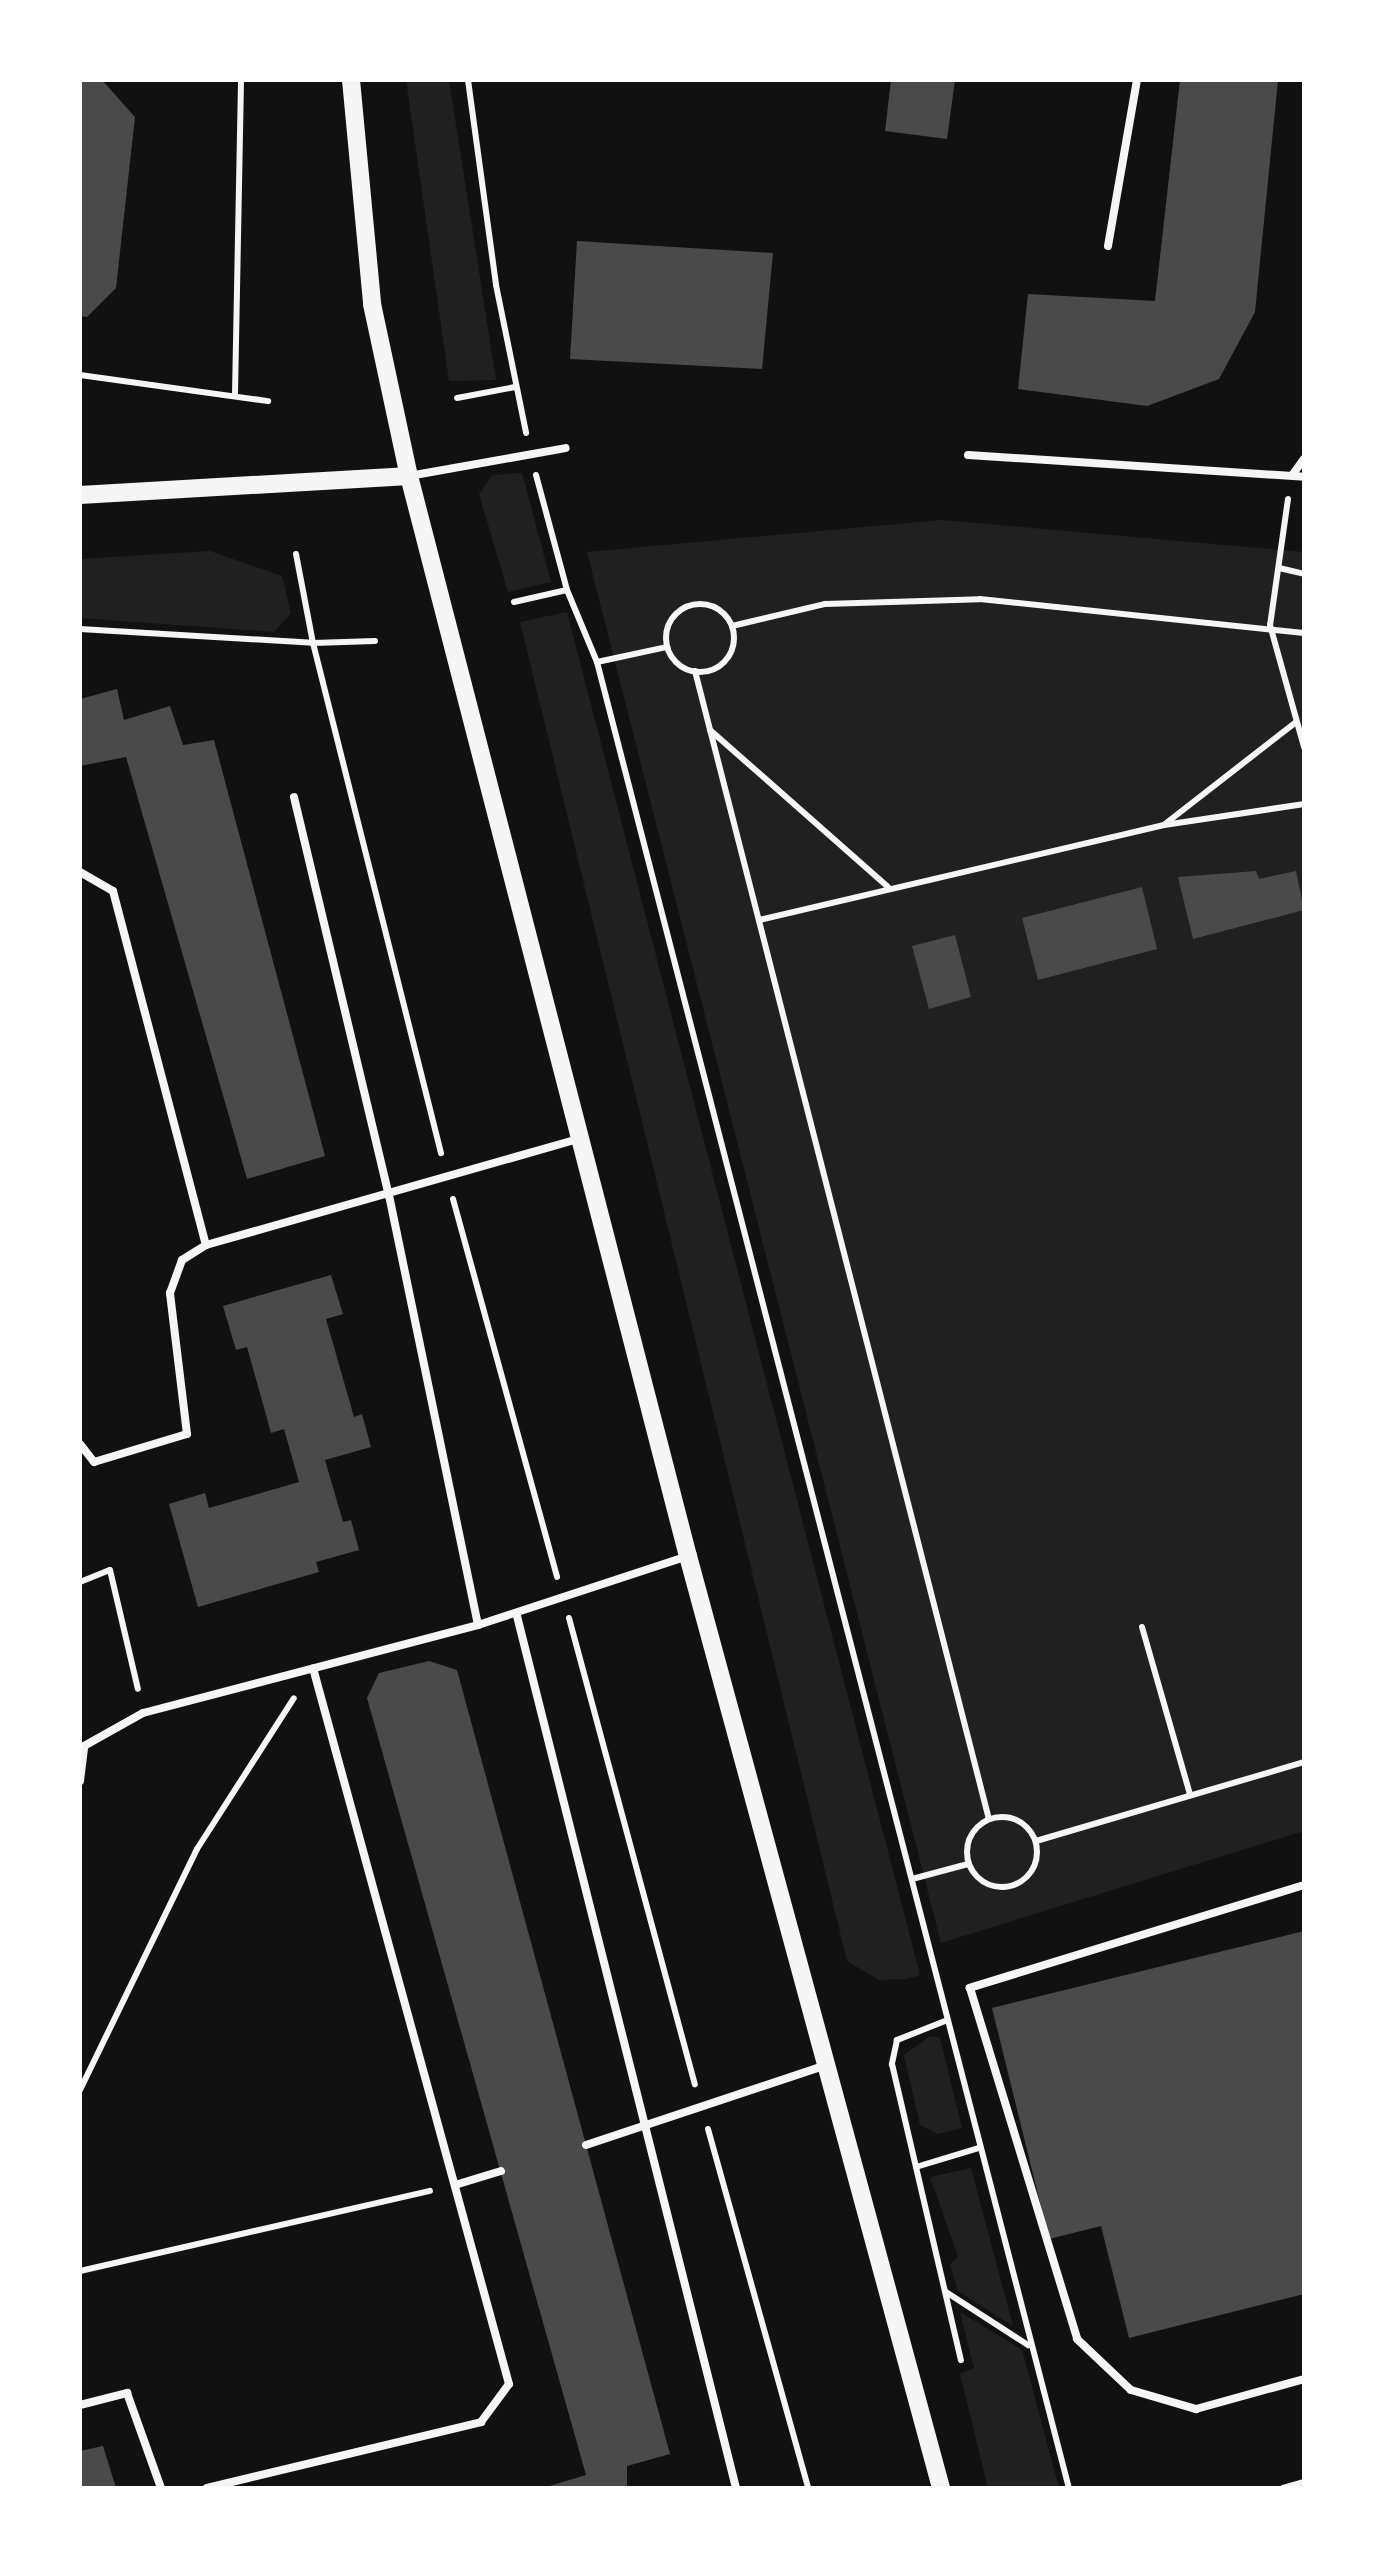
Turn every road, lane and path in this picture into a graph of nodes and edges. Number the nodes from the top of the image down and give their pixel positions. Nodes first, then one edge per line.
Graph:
1 (241, 80) edge
2 (351, 80) edge
3 (468, 80) edge
4 (1137, 80) edge
5 (1108, 246) dead end
6 (80, 375) edge
7 (515, 388) junction
8 (235, 394) junction
9 (458, 398) dead end
10 (268, 401) dead end
11 (566, 448) dead end
12 (530, 455) junction
13 (968, 456) dead end
14 (1304, 459) edge
15 (1293, 474) junction
16 (410, 476) junction
17 (1304, 477) edge
18 (80, 495) edge
19 (296, 554) dead end
20 (1278, 568) junction
21 (1304, 574) edge
22 (567, 590) junction
23 (514, 602) dead end
24 (1270, 625) junction
25 (732, 626) junction
26 (80, 629) edge
27 (1304, 633) edge
28 (374, 641) dead end
29 (313, 643) junction
30 (667, 647) junction
31 (596, 662) junction
32 (695, 671) junction
33 (1296, 722) junction
34 (710, 730) junction
35 (1304, 747) edge
36 (294, 797) dead end
37 (1304, 804) edge
38 (1164, 825) junction
39 (80, 872) edge
40 (889, 888) junction
41 (758, 920) junction
42 (582, 1138) junction
43 (446, 1173) junction
44 (388, 1196) junction
45 (206, 1245) junction
46 (80, 1444) edge
47 (688, 1556) junction
48 (80, 1582) edge
49 (563, 1599) junction
50 (516, 1616) junction
51 (478, 1625) junction
52 (1142, 1628) dead end
53 (314, 1668) junction
54 (143, 1714) junction
55 (1304, 1762) edge
56 (80, 1781) edge
57 (1190, 1794) junction
58 (989, 1819) junction
59 (1036, 1841) junction
60 (968, 1864) junction
61 (911, 1879) junction
62 (1304, 1885) edge
63 (945, 2021) junction
64 (826, 2065) junction
65 (80, 2090) edge
66 (702, 2108) junction
67 (641, 2128) junction
68 (586, 2144) dead end
69 (979, 2148) junction
70 (916, 2168) junction
71 (500, 2171) dead end
72 (455, 2185) junction
73 (80, 2270) edge
74 (945, 2291) junction
75 (1028, 2346) junction
76 (961, 2360) dead end
77 (1304, 2379) edge
78 (80, 2406) edge
79 (1304, 2482) edge
80 (161, 2488) edge
81 (208, 2488) edge
82 (736, 2488) edge
83 (808, 2488) edge
84 (941, 2488) edge
85 (1069, 2488) edge
86 (1282, 2488) edge

1 - 8 path
2 - 16 street
3 - 7 path
4 - 5 lane
6 - 8 path
7 - 9 path
7 - 12 path
8 - 10 path
11 - 12 lane
12 - 16 lane
12 - 22 path
13 - 15 lane
14 - 15 lane
15 - 17 lane
15 - 20 path
16 - 18 street
16 - 42 street
19 - 29 path
20 - 21 path
20 - 24 path
22 - 23 path
22 - 31 path
24 - 25 path
24 - 27 path
24 - 33 path
25 - 30 path
25 - 32 path
26 - 29 path
28 - 29 path
29 - 43 path
30 - 31 path
30 - 32 path
31 - 61 path
32 - 34 path
33 - 35 path
33 - 38 path
34 - 40 path
34 - 41 path
36 - 44 lane
37 - 38 path
38 - 40 path
39 - 45 lane
40 - 41 path
41 - 58 path
42 - 43 lane
42 - 47 street
43 - 44 lane
43 - 49 path
44 - 45 lane
44 - 51 lane
45 - 46 lane
47 - 49 lane
47 - 64 street
48 - 54 path
49 - 50 lane
49 - 66 path
50 - 51 lane
50 - 67 lane
51 - 53 lane
52 - 57 path
53 - 54 lane
53 - 65 path
53 - 72 lane
54 - 56 lane
55 - 57 path
57 - 59 path
58 - 59 path
58 - 60 path
59 - 60 path
60 - 61 path
61 - 63 path
62 - 77 lane
63 - 69 path
63 - 70 path
64 - 66 lane
64 - 84 street
66 - 67 lane
66 - 83 path
67 - 68 lane
67 - 82 lane
69 - 70 path
69 - 75 path
70 - 74 path
71 - 72 lane
72 - 73 path
72 - 81 lane
74 - 75 path
74 - 76 path
75 - 85 path
78 - 80 lane
79 - 86 path

